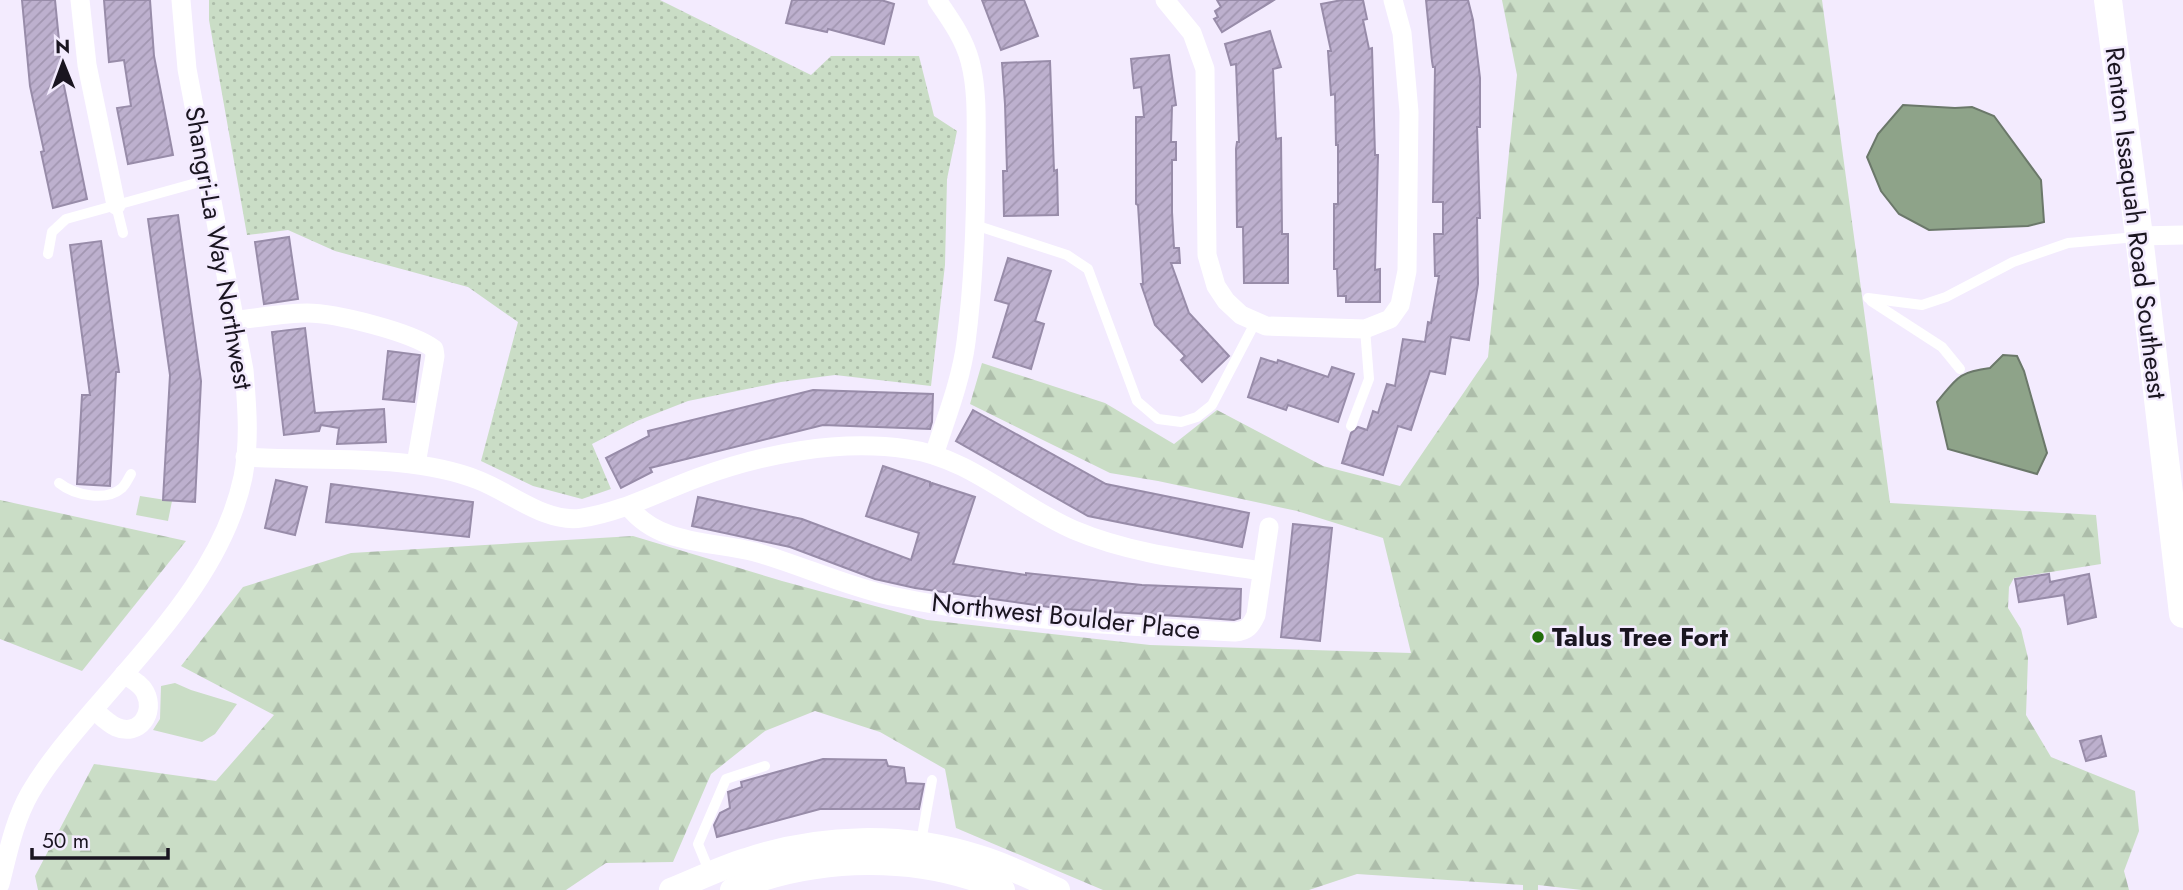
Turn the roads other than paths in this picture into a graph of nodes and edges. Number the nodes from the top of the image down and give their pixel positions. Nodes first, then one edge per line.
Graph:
1 (80, 0) edge
2 (181, 0) edge
3 (937, 0) edge
4 (1165, 0) edge
5 (1394, 0) edge
6 (2108, 0) edge
7 (207, 180) junction
8 (116, 205) junction
9 (975, 225) junction
10 (123, 233) dead end
11 (2183, 235) edge
12 (2139, 236) junction
13 (48, 254) dead end
14 (236, 320) junction
15 (1255, 323) junction
16 (1365, 329) junction
17 (1960, 369) dead end
18 (1352, 426) dead end
19 (934, 455) junction
20 (245, 457) junction
21 (416, 464) junction
22 (131, 474) dead end
23 (59, 483) dead end
24 (628, 507) junction
25 (1269, 527) dead end
26 (1261, 571) junction
27 (2182, 596) edge
28 (124, 674) junction
29 (94, 710) junction
30 (765, 766) dead end
31 (932, 780) dead end
32 (921, 844) junction
33 (710, 874) junction
34 (0, 884) edge
35 (671, 890) edge
36 (732, 890) edge
37 (1003, 890) edge
38 (1058, 890) edge

1 - 8 street
2 - 7 street, Shangri-La Way Northwest
3 - 9 street
4 - 15 street
5 - 16 street
6 - 12 main road, Renton Issaquah Road Southeast
7 - 8 lane
7 - 14 street, Shangri-La Way Northwest
8 - 10 lane
8 - 13 lane
9 - 15 lane
9 - 19 street
11 - 12 street
12 - 17 lane
12 - 27 main road, Renton Issaquah Road Southeast
14 - 20 street, Shangri-La Way Northwest
14 - 21 street
15 - 16 street
16 - 18 lane
19 - 24 street
19 - 26 street
20 - 21 street
20 - 28 street, Shangri-La Way Northwest
21 - 24 street
22 - 23 lane
24 - 26 street, Northwest Boulder Place
25 - 26 street, Northwest Boulder Place
28 - 29 street, Shangri-La Way Northwest
28 - 29 street
29 - 34 street, Shangri-La Way Northwest
30 - 33 lane
31 - 32 lane
32 - 33 street
32 - 38 street
33 - 35 street
36 - 37 street

